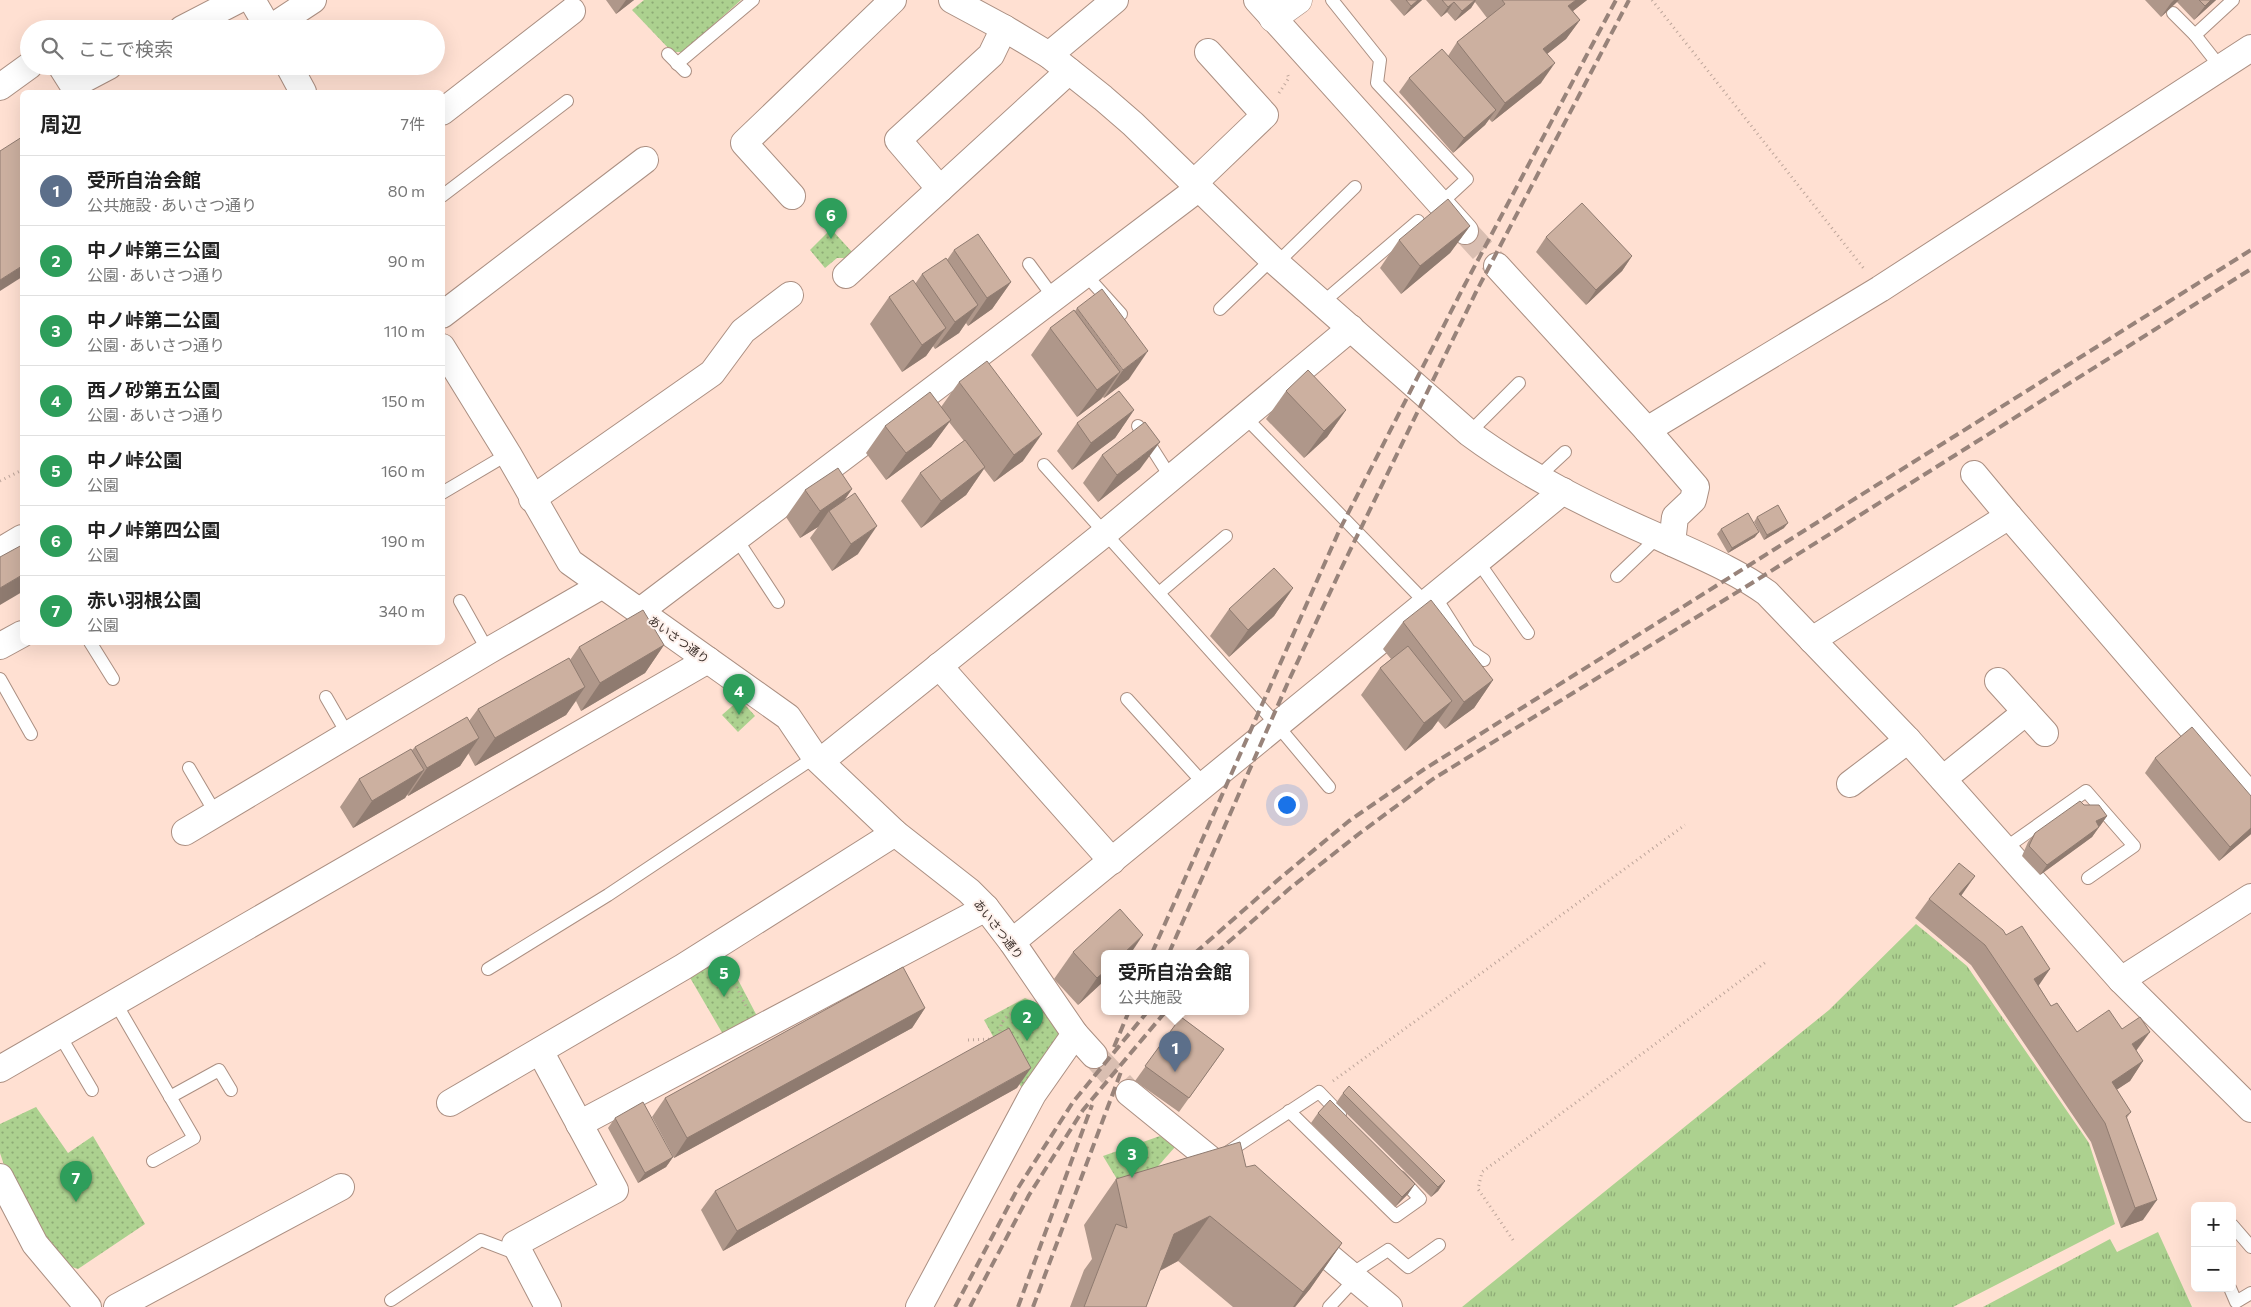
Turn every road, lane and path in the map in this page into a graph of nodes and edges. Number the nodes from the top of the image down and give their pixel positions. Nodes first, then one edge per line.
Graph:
1 (238, 0) edge
2 (252, 0) edge
3 (313, 0) edge
4 (753, 0) edge
5 (893, 0) edge
6 (952, 0) edge
7 (1115, 0) edge
8 (1298, 0) edge
9 (1332, 0) edge
10 (1652, 0) edge
11 (2233, 0) edge
12 (1265, 9) edge
13 (572, 11) dead end
14 (2173, 13) dead end
15 (199, 20) edge
16 (264, 20) edge
17 (283, 20) edge
18 (1004, 28) junction
19 (2195, 35) junction
20 (2251, 48) edge
21 (1208, 52) dead end
22 (1049, 55) junction
23 (677, 63) dead end
24 (2221, 68) junction
25 (1069, 71) junction
26 (20, 73) edge
27 (67, 75) edge
28 (92, 75) edge
29 (294, 75) edge
30 (1289, 78) dead end
31 (1285, 84) dead end
32 (0, 87) edge
33 (302, 90) edge
34 (567, 101) dead end
35 (445, 110) edge
36 (645, 160) dead end
37 (1197, 185) junction
38 (1355, 187) dead end
39 (940, 189) junction
40 (445, 194) edge
41 (792, 196) dead end
42 (1440, 204) junction
43 (1418, 220) dead end
44 (1465, 231) tunnel mouth
45 (1274, 261) junction
46 (1029, 264) dead end
47 (1497, 266) tunnel mouth
48 (1085, 274) junction
49 (846, 275) dead end
50 (1880, 289) junction
51 (790, 295) dead end
52 (1054, 298) junction
53 (1322, 303) junction
54 (1220, 309) dead end
55 (445, 313) edge
56 (1121, 314) edge
57 (1351, 328) junction
58 (445, 358) edge
59 (451, 380) edge
60 (1519, 384) dead end
61 (1245, 417) junction
62 (1138, 426) edge
63 (1647, 430) junction
64 (1469, 433) junction
65 (1565, 452) dead end
66 (508, 454) junction
67 (1044, 465) dead end
68 (20, 471) edge
69 (1974, 474) dead end
70 (1538, 477) junction
71 (1171, 478) junction
72 (0, 481) edge
73 (445, 491) edge
74 (1563, 491) junction
75 (532, 499) junction
76 (2009, 516) junction
77 (1106, 533) junction
78 (1226, 536) dead end
79 (736, 538) junction
80 (20, 539) edge
81 (1665, 540) junction
82 (0, 550) edge
83 (1477, 560) junction
84 (1617, 576) dead end
85 (601, 586) junction
86 (1160, 593) junction
87 (1430, 599) junction
88 (460, 601) dead end
89 (778, 602) dead end
90 (640, 611) junction
91 (1528, 633) dead end
92 (20, 635) edge
93 (1812, 640) junction
94 (92, 645) edge
95 (0, 646) edge
96 (488, 651) junction
97 (708, 660) junction
98 (1484, 660) dead end
99 (939, 666) junction
100 (0, 679) edge
101 (112, 679) dead end
102 (1998, 681) dead end
103 (326, 697) dead end
104 (1127, 699) dead end
105 (2026, 712) junction
106 (1277, 725) junction
107 (2045, 733) dead end
108 (31, 734) dead end
109 (348, 735) junction
110 (1908, 740) junction
111 (818, 759) junction
112 (189, 768) dead end
113 (1943, 779) junction
114 (1850, 784) dead end
115 (1205, 785) junction
116 (1329, 787) dead end
117 (2251, 797) edge
118 (216, 814) junction
119 (1686, 825) dead end
120 (185, 832) dead end
121 (895, 834) junction
122 (2004, 849) junction
123 (1112, 861) junction
124 (2088, 878) dead end
125 (2251, 897) edge
126 (986, 908) junction
127 (1012, 942) junction
128 (1766, 962) dead end
129 (683, 967) junction
130 (488, 969) dead end
131 (2122, 980) junction
132 (115, 1002) junction
133 (1017, 1010) dead end
134 (758, 1029) junction
135 (59, 1034) junction
136 (1075, 1034) junction
137 (968, 1040) dead end
138 (540, 1051) junction
139 (1094, 1055) tunnel mouth
140 (0, 1069) edge
141 (92, 1090) dead end
142 (231, 1090) dead end
143 (1319, 1092) junction
144 (1129, 1093) tunnel mouth
145 (170, 1097) junction
146 (450, 1104) dead end
147 (2251, 1109) edge
148 (1289, 1111) junction
149 (1346, 1120) edge
150 (579, 1124) junction
151 (154, 1162) dead end
152 (1213, 1169) junction
153 (1393, 1170) edge
154 (0, 1177) edge
155 (341, 1187) dead end
156 (1252, 1193) edge
157 (1282, 1217) edge
158 (2236, 1229) edge
159 (1512, 1240) dead end
160 (2250, 1243) edge
161 (1439, 1245) dead end
162 (521, 1255) junction
163 (1355, 1278) junction
164 (2232, 1292) edge
165 (2251, 1293) edge
166 (391, 1300) dead end
167 (88, 1307) edge
168 (117, 1307) edge
169 (548, 1307) edge
170 (919, 1307) edge
171 (1329, 1307) edge
172 (1389, 1307) edge

1 - 15 street
2 - 16 street
3 - 17 street
4 - 23 lane
5 - 41 street
6 - 18 street
7 - 22 street
8 - 12 street
9 - 42 lane
10 - 50 path
11 - 19 lane
12 - 42 street
13 - 35 street
14 - 19 lane
18 - 22 street
18 - 39 street
19 - 24 lane
20 - 24 street
21 - 37 street
22 - 25 street
24 - 50 street
25 - 37 street
25 - 39 street
26 - 32 street
27 - 28 street
29 - 33 street
30 - 31 path
34 - 40 lane
36 - 55 street
37 - 45 street
37 - 48 street
38 - 45 lane
39 - 49 street
42 - 44 street
43 - 53 lane
45 - 53 street
45 - 54 lane
46 - 52 lane
47 - 63 street
48 - 52 street
48 - 56 lane
50 - 63 street
51 - 75 street
52 - 79 street
53 - 57 street
57 - 61 street
57 - 64 street
58 - 59 street, あいさつ通り
59 - 66 street, あいさつ通り
60 - 64 lane
61 - 71 street
61 - 87 lane
62 - 71 lane
63 - 81 street
64 - 70 street
65 - 70 lane
66 - 73 lane
66 - 75 street, あいさつ通り
67 - 77 lane
68 - 72 path
69 - 76 street
70 - 74 street
71 - 77 street
74 - 81 street
74 - 83 street
75 - 85 street, あいさつ通り
76 - 93 street
76 - 117 street
77 - 86 lane
77 - 99 street
78 - 86 lane
79 - 89 lane
79 - 90 street
80 - 82 street
81 - 84 lane
81 - 93 street
83 - 87 street
83 - 91 lane
85 - 90 street, あいさつ通り
85 - 96 street
86 - 106 lane
87 - 98 lane
87 - 106 street
88 - 96 lane
90 - 97 street, あいさつ通り
92 - 95 street
93 - 110 street
94 - 101 lane
96 - 109 street
97 - 111 street, あいさつ通り
97 - 132 street
99 - 111 street
99 - 123 street
100 - 108 lane
102 - 105 street
103 - 109 lane
104 - 115 lane
105 - 107 street
105 - 113 street
106 - 115 street
106 - 116 lane
109 - 118 street
110 - 113 street
110 - 114 street
111 - 121 street, あいさつ通り
111 - 130 lane
112 - 118 lane
113 - 122 street
115 - 123 street
118 - 120 street
119 - 143 path
121 - 126 street, あいさつ通り
121 - 129 street
122 - 124 lane
122 - 131 street
123 - 127 street
125 - 131 street
126 - 127 street, あいさつ通り
126 - 134 street
127 - 136 street, あいさつ通り
128 - 159 path
129 - 134 path
129 - 138 street
131 - 147 street
132 - 135 street
132 - 145 lane
133 - 137 path
134 - 150 street
135 - 140 street
135 - 141 lane
136 - 139 street, あいさつ通り
136 - 170 street
138 - 146 street
138 - 150 street
142 - 145 lane
143 - 148 lane
143 - 149 lane
144 - 152 street
145 - 151 lane
148 - 152 lane
148 - 153 lane
150 - 162 street
152 - 156 street
154 - 167 street
155 - 168 street
157 - 163 street
158 - 160 lane
161 - 163 lane
162 - 166 lane
162 - 169 street
163 - 171 lane
163 - 172 street
164 - 165 lane

